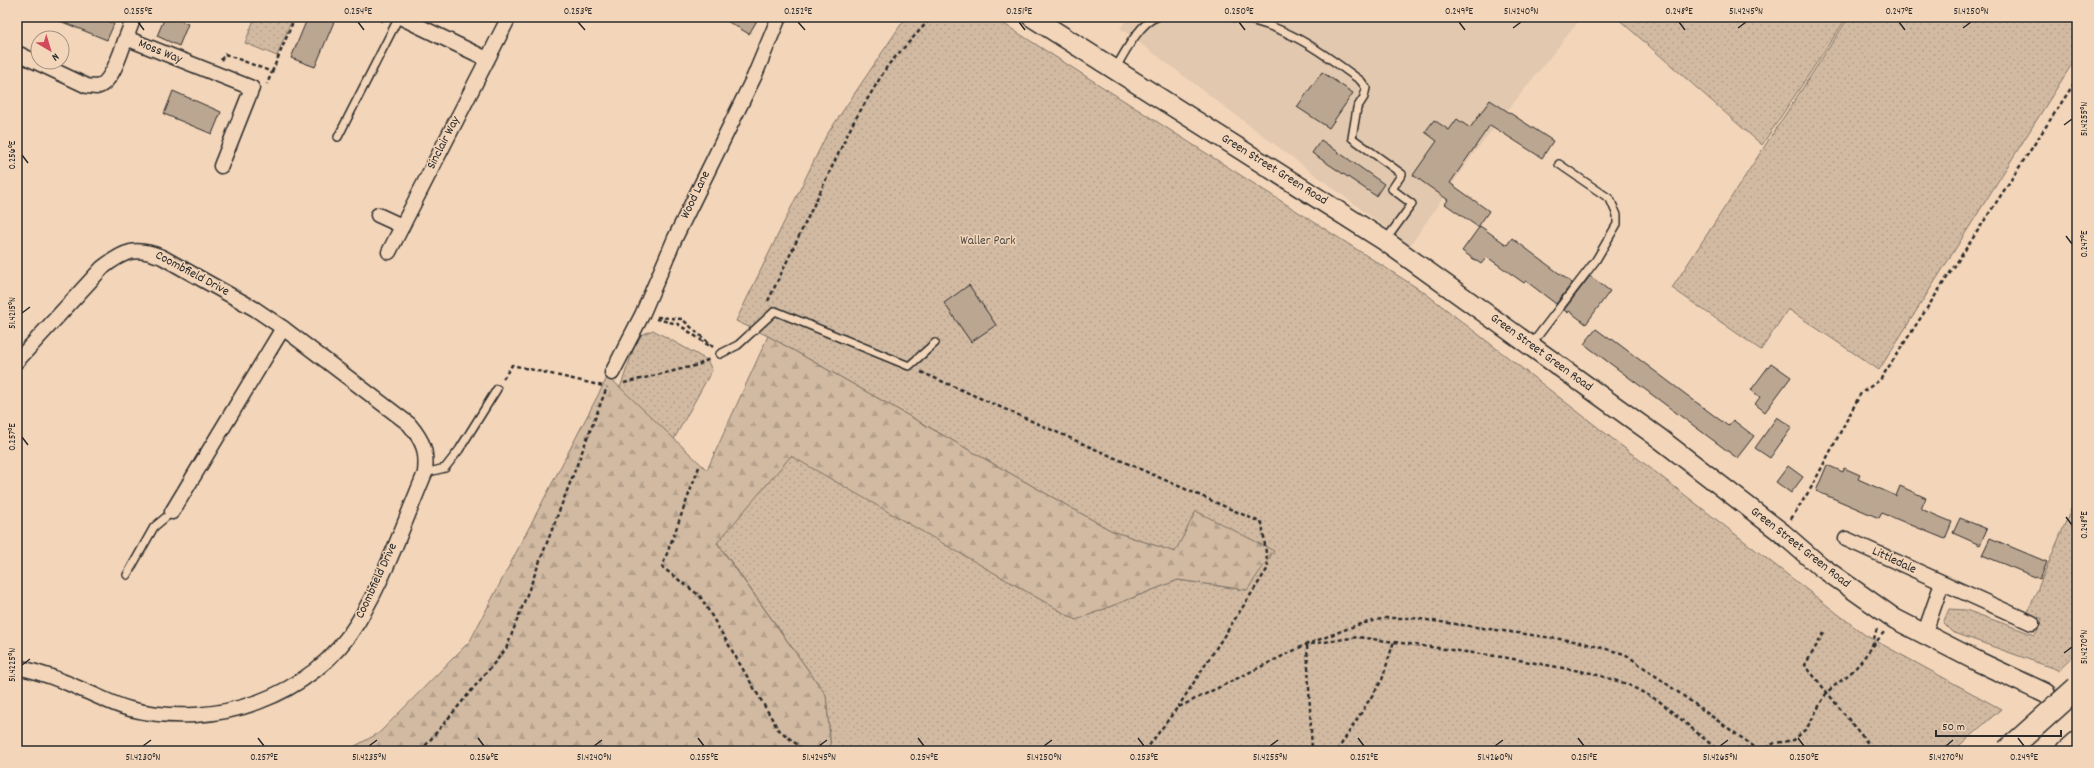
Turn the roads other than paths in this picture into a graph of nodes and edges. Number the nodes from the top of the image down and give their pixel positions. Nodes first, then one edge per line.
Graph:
1 (134, 17) edge
2 (400, 17) edge
3 (509, 17) edge
4 (779, 17) edge
5 (1032, 17) edge
6 (1157, 17) edge
7 (1233, 17) edge
8 (126, 38) junction
9 (17, 53) edge
10 (487, 59) junction
11 (1114, 69) junction
12 (338, 137) dead end
13 (1559, 164) dead end
14 (221, 166) dead end
15 (378, 215) dead end
16 (402, 226) junction
17 (1385, 241) junction
18 (389, 252) dead end
19 (283, 328) junction
20 (935, 343) dead end
21 (1531, 345) junction
22 (720, 354) road end
23 (17, 361) edge
24 (616, 381) road end
25 (497, 389) road end
26 (425, 473) junction
27 (172, 512) joint
28 (1846, 539) dead end
29 (127, 575) dead end
30 (1942, 583) junction
31 (2032, 623) dead end
32 (1924, 635) junction
33 (17, 667) edge
34 (2077, 688) edge
35 (2045, 693) tunnel mouth
36 (2077, 743) edge
37 (2007, 751) edge
38 (2068, 751) edge

1 - 8 street
2 - 10 street
2 - 12 lane
3 - 10 street, Sinclair Way
4 - 24 street, Wood Lane
5 - 11 main road, Green Street Green Road
6 - 11 lane
7 - 17 lane
8 - 9 street, Moss Way
8 - 14 street, Moss Way
10 - 16 street, Sinclair Way
11 - 17 main road, Green Street Green Road
13 - 21 lane
15 - 16 street
16 - 18 street, Sinclair Way
17 - 21 main road, Green Street Green Road
19 - 23 street, Coombfield Drive
19 - 26 street, Coombfield Drive
19 - 27 street
20 - 22 lane
21 - 32 main road, Green Street Green Road
25 - 26 lane
26 - 33 street, Coombfield Drive
27 - 29 lane
28 - 30 street, Littledale
30 - 31 street, Littledale
30 - 32 street
32 - 35 main road, Green Street Green Road
34 - 37 highway, bridge
36 - 38 highway

